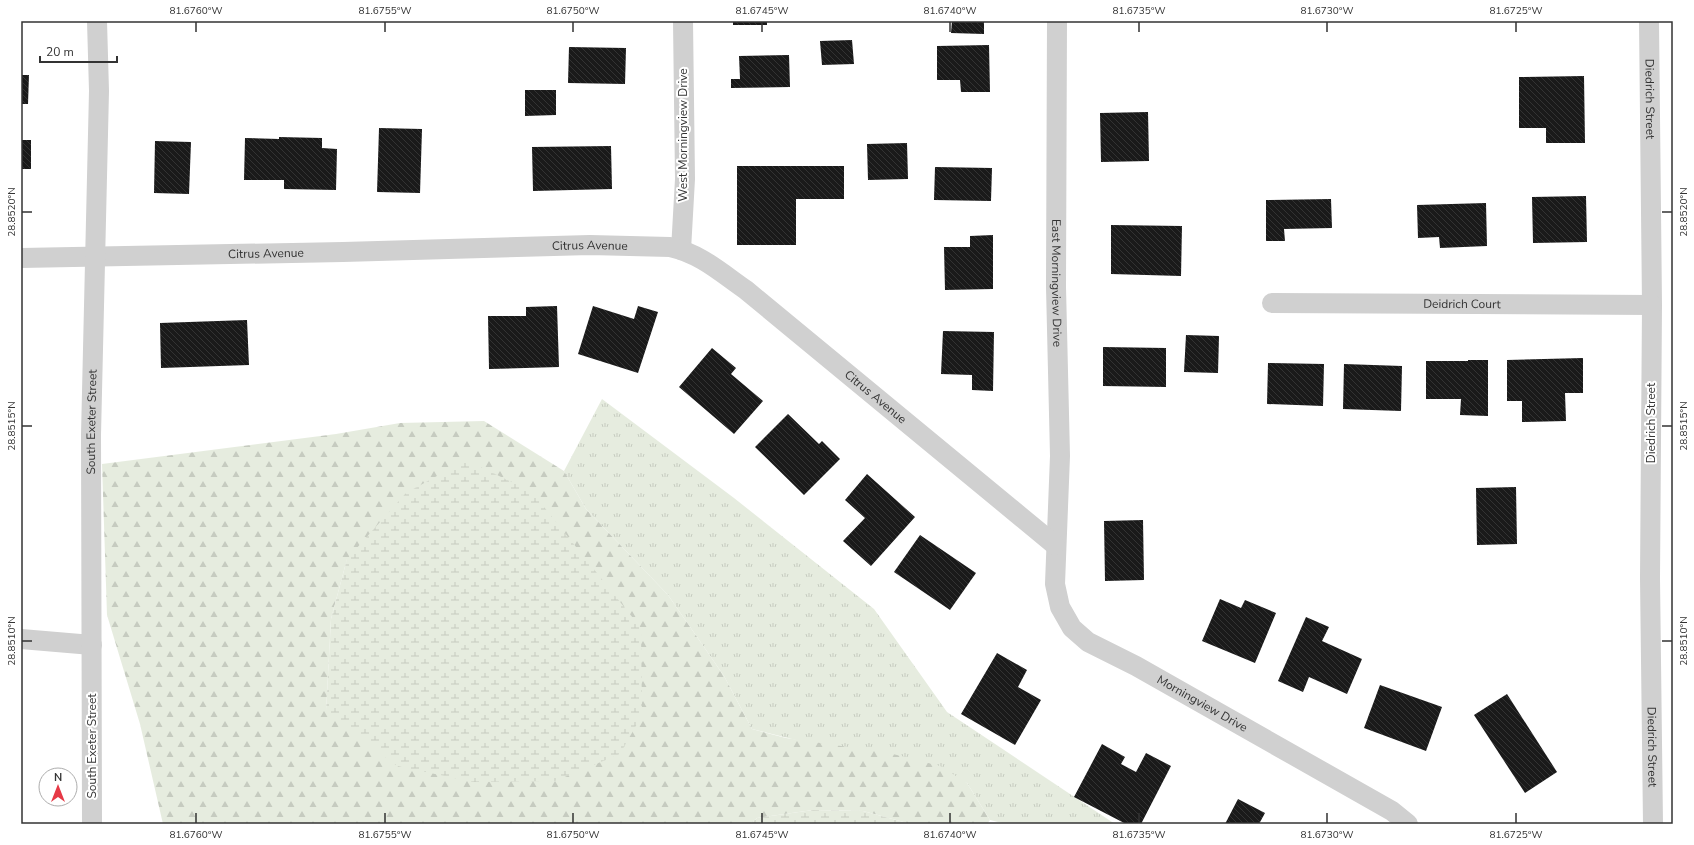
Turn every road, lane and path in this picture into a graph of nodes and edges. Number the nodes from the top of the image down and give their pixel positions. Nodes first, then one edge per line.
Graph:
1 (98, 21) edge
2 (682, 21) edge
3 (1057, 21) edge
4 (1649, 21) edge
5 (680, 250) junction
6 (96, 256) junction
7 (21, 258) edge
8 (1272, 303) dead end
9 (1652, 305) junction
10 (1055, 545) junction
11 (21, 639) edge
12 (92, 645) junction
13 (92, 824) edge
14 (1408, 824) edge
15 (1653, 824) edge

1 - 6 street, South Exeter Street
2 - 5 street, West Morningview Drive
3 - 10 street, East Morningview Drive
4 - 9 street, Diedrich Street
5 - 6 street, Citrus Avenue
5 - 10 street, Citrus Avenue
6 - 7 street, Citrus Avenue
6 - 12 street, South Exeter Street
8 - 9 street, Deidrich Court
9 - 15 street, Diedrich Street
10 - 14 street, Morningview Drive
11 - 12 street
12 - 13 street, South Exeter Street

